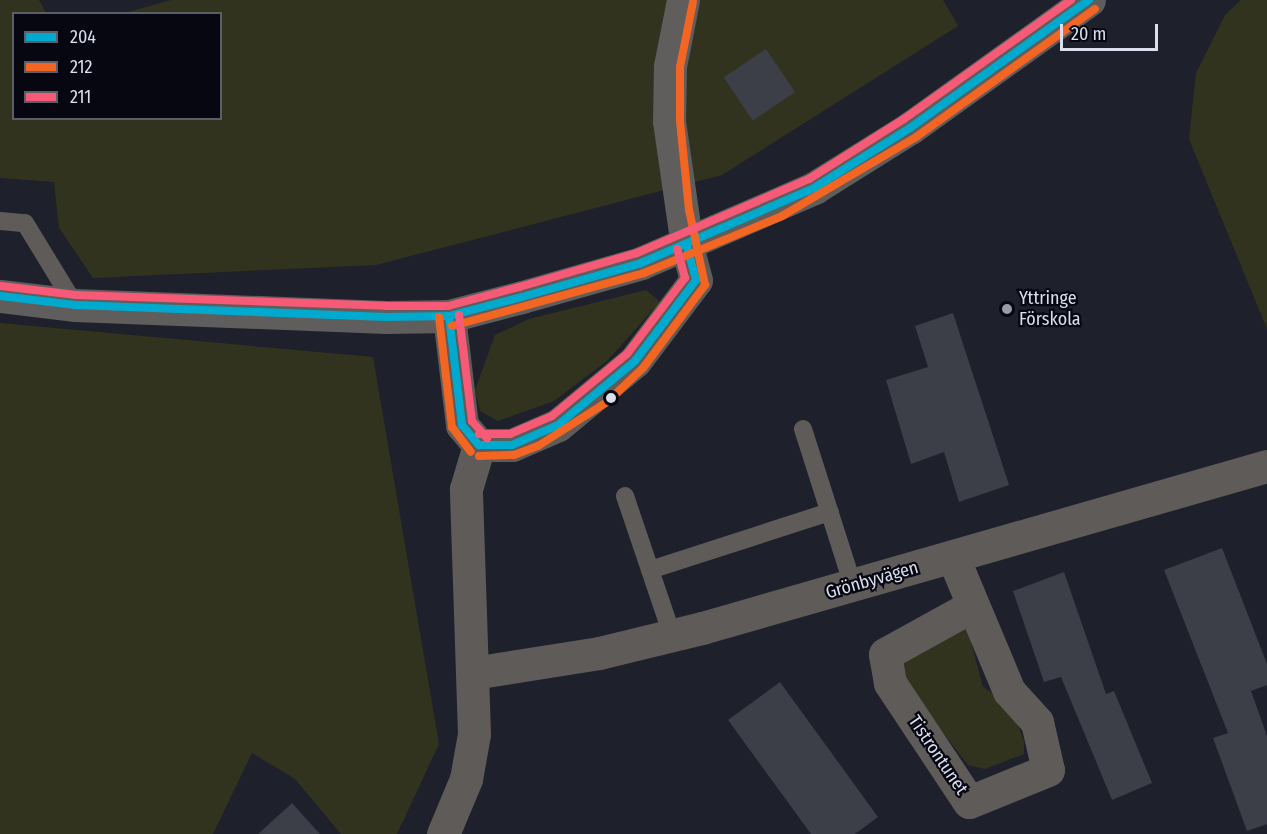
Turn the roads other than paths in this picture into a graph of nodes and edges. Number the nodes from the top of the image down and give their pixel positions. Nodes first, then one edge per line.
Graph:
1 (683, 0) edge
2 (1089, 0) edge
3 (0, 221) edge
4 (687, 246) junction
5 (0, 296) edge
6 (75, 306) junction
7 (449, 316) junction
8 (803, 429) dead end
9 (479, 445) junction
10 (1266, 470) edge
11 (625, 496) dead end
12 (830, 513) junction
13 (953, 557) junction
14 (650, 570) junction
15 (853, 586) junction
16 (972, 606) junction
17 (672, 635) junction
18 (473, 673) junction
19 (443, 834) edge

1 - 4 street
2 - 4 street
3 - 6 lane
4 - 7 street
4 - 9 street
5 - 6 street
6 - 7 street
7 - 9 street
8 - 12 lane
9 - 18 street
10 - 13 street, Grönbyvägen
11 - 14 lane
12 - 14 lane
12 - 15 lane
13 - 15 street, Grönbyvägen
13 - 16 street, Tistrontunet
14 - 17 lane
15 - 17 street, Grönbyvägen
16 - 16 street, Tistrontunet
17 - 18 street, Grönbyvägen
18 - 19 street

